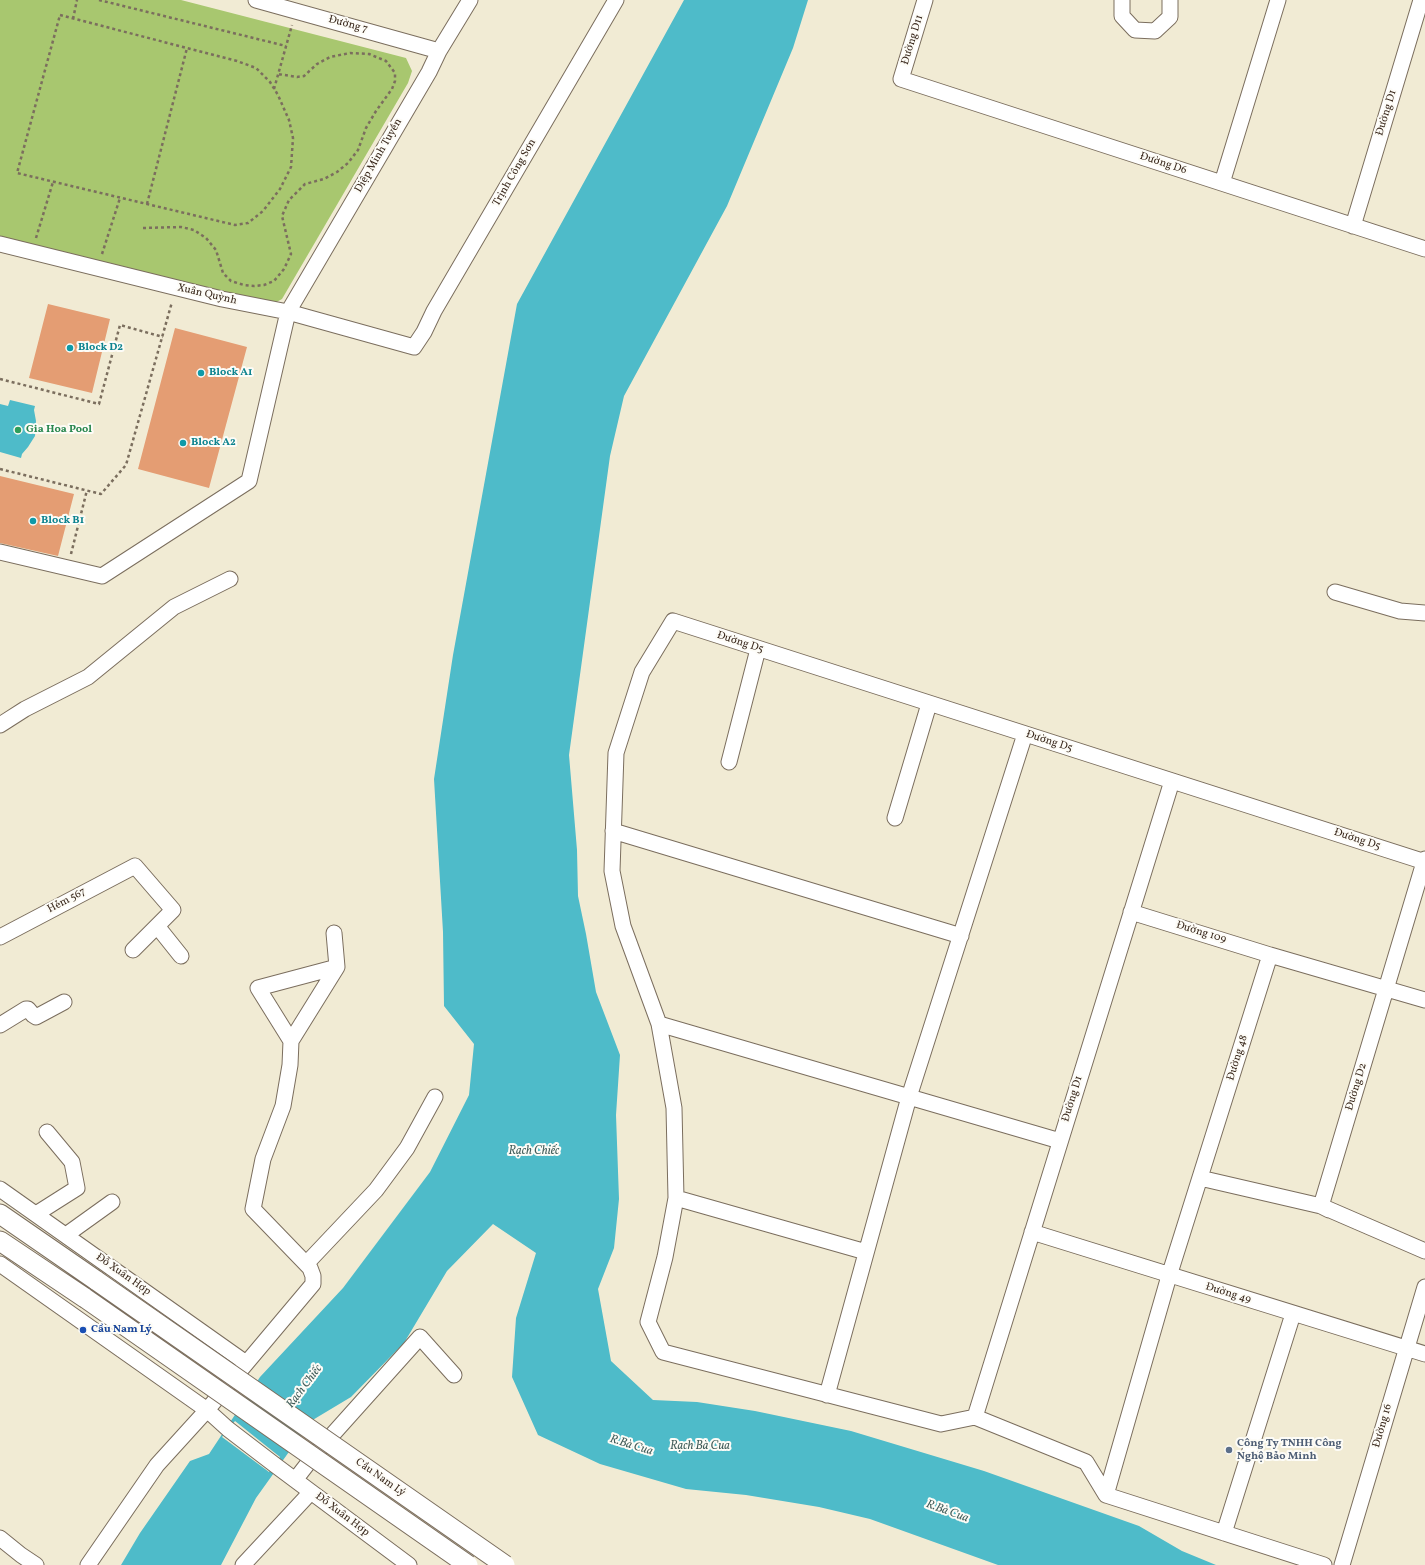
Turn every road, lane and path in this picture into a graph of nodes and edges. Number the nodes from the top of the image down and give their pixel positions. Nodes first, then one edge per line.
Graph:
1 (77, 0) edge
2 (99, 0) edge
3 (256, 0) edge
4 (470, 0) edge
5 (616, 0) edge
6 (925, 0) edge
7 (1122, 0) edge
8 (1170, 0) edge
9 (1278, 0) edge
10 (1421, 0) edge
11 (296, 11) junction
12 (73, 19) junction
13 (286, 46) junction
14 (187, 48) junction
15 (439, 51) junction
16 (278, 74) junction
17 (901, 79) joint
18 (274, 89) junction
19 (53, 182) junction
20 (1222, 183) junction
21 (120, 198) junction
22 (146, 204) junction
23 (1352, 226) junction
24 (143, 228) dead end
25 (0, 244) edge
26 (1425, 249) edge
27 (32, 252) junction
28 (97, 268) junction
29 (176, 288) junction
30 (288, 312) junction
31 (163, 337) junction
32 (414, 347) joint
33 (0, 379) edge
34 (0, 469) edge
35 (87, 490) junction
36 (0, 552) edge
37 (68, 568) junction
38 (230, 579) dead end
39 (1335, 592) dead end
40 (1425, 613) edge
41 (758, 648) junction
42 (929, 704) junction
43 (0, 725) edge
44 (1025, 734) junction
45 (729, 762) dead end
46 (1172, 781) junction
47 (895, 818) dead end
48 (613, 831) junction
49 (1425, 861) edge
50 (1131, 912) junction
51 (157, 926) junction
52 (334, 933) dead end
53 (961, 936) junction
54 (0, 937) edge
55 (133, 950) dead end
56 (1270, 955) junction
57 (181, 956) dead end
58 (336, 967) junction
59 (1386, 988) junction
60 (1425, 1000) edge
61 (64, 1002) dead end
62 (659, 1024) junction
63 (0, 1025) edge
64 (291, 1041) junction
65 (435, 1097) dead end
66 (910, 1097) junction
67 (47, 1132) dead end
68 (1060, 1141) junction
69 (1200, 1178) junction
70 (0, 1188) edge
71 (676, 1198) junction
72 (112, 1202) dead end
73 (1321, 1206) junction
74 (0, 1214) edge
75 (36, 1214) junction
76 (1032, 1232) junction
77 (66, 1235) junction
78 (0, 1240) edge
79 (1425, 1251) edge
80 (866, 1252) junction
81 (0, 1264) edge
82 (306, 1264) junction
83 (1169, 1276) junction
84 (97, 1281) joint
85 (1425, 1287) edge
86 (1293, 1314) junction
87 (1406, 1348) junction
88 (1425, 1354) edge
89 (246, 1363) junction
90 (454, 1375) dead end
91 (827, 1395) junction
92 (207, 1410) junction
93 (975, 1417) junction
94 (295, 1480) junction
95 (311, 1492) junction
96 (1106, 1495) junction
97 (1224, 1533) junction
98 (0, 1538) edge
99 (36, 1565) edge
100 (88, 1565) edge
101 (243, 1565) edge
102 (409, 1565) edge
103 (468, 1565) edge
104 (505, 1565) edge
105 (1324, 1565) edge
106 (1342, 1565) edge

1 - 12 path
2 - 13 path
3 - 11 street, Đường 7
4 - 15 street, Diệp Minh Tuyền
5 - 32 street, Trịnh Công Sơn
6 - 17 street, Đường D11
7 - 8 street
9 - 20 street
10 - 23 street, Đường D1
11 - 13 path
11 - 15 street, Đường 7
12 - 14 path
12 - 19 path
13 - 16 path
14 - 18 path
14 - 22 path
15 - 30 street, Diệp Minh Tuyền
16 - 18 path
16 - 24 path
17 - 20 street, Đường D6
18 - 22 path
19 - 21 path
19 - 27 path
20 - 23 street, Đường D6
21 - 22 path
21 - 28 path
23 - 26 street, Đường D6
25 - 27 street, Xuân Quỳnh
27 - 28 street, Xuân Quỳnh
28 - 29 street, Xuân Quỳnh
29 - 30 street, Xuân Quỳnh
29 - 31 path
30 - 32 street, Xuân Quỳnh
30 - 37 street, Diệp Minh Tuyền
31 - 33 path
31 - 35 path
34 - 35 path
35 - 37 path
36 - 37 street, Diệp Minh Tuyền
38 - 43 street
39 - 40 street
41 - 42 street, Đường D5
41 - 45 street
41 - 48 street, Đường D5
42 - 44 street, Đường D5
42 - 47 street
44 - 46 street, Đường D5
44 - 53 street
46 - 49 street, Đường D5
46 - 50 street, Đường D1
48 - 53 street
48 - 62 street
49 - 59 street, Đường D2
50 - 56 street, Đường 109
50 - 68 street, Đường D1
51 - 54 street, Hẻm 567
51 - 55 street
51 - 57 street
52 - 58 street
53 - 66 street
56 - 59 street
56 - 69 street, Đường 48
58 - 64 street
58 - 64 street
59 - 60 street
59 - 73 street, Đường D2
61 - 63 street
62 - 66 street
62 - 71 street
64 - 82 street
65 - 82 street
66 - 68 street
66 - 80 street
67 - 75 street
68 - 76 street, Đường D1
69 - 73 street
69 - 83 street, Đường 48
70 - 75 street, Đỗ Xuân Hợp
71 - 80 street
71 - 91 street
72 - 77 street
73 - 79 street
74 - 84 main road, Đỗ Xuân Hợp
75 - 77 street, Đỗ Xuân Hợp
76 - 83 street, Đường 49
76 - 93 street, Đường D1
77 - 89 street, Đỗ Xuân Hợp
78 - 103 main road, Cầu Nam Lý, bridge
80 - 91 street
81 - 92 street
82 - 89 street
83 - 86 street, Đường 49
83 - 96 street, Đường 48
84 - 104 main road, Cầu Nam Lý, bridge
85 - 87 street, Đường 16
86 - 87 street, Đường 49
86 - 97 street
87 - 88 street, Đường 49
87 - 106 street, Đường 16
89 - 92 street
90 - 94 street
91 - 93 street
92 - 94 street, Đỗ Xuân Hợp
92 - 100 street
93 - 96 street
94 - 95 street, Đỗ Xuân Hợp
95 - 101 street
95 - 102 street, Đỗ Xuân Hợp
96 - 97 street
97 - 105 street
98 - 99 street

